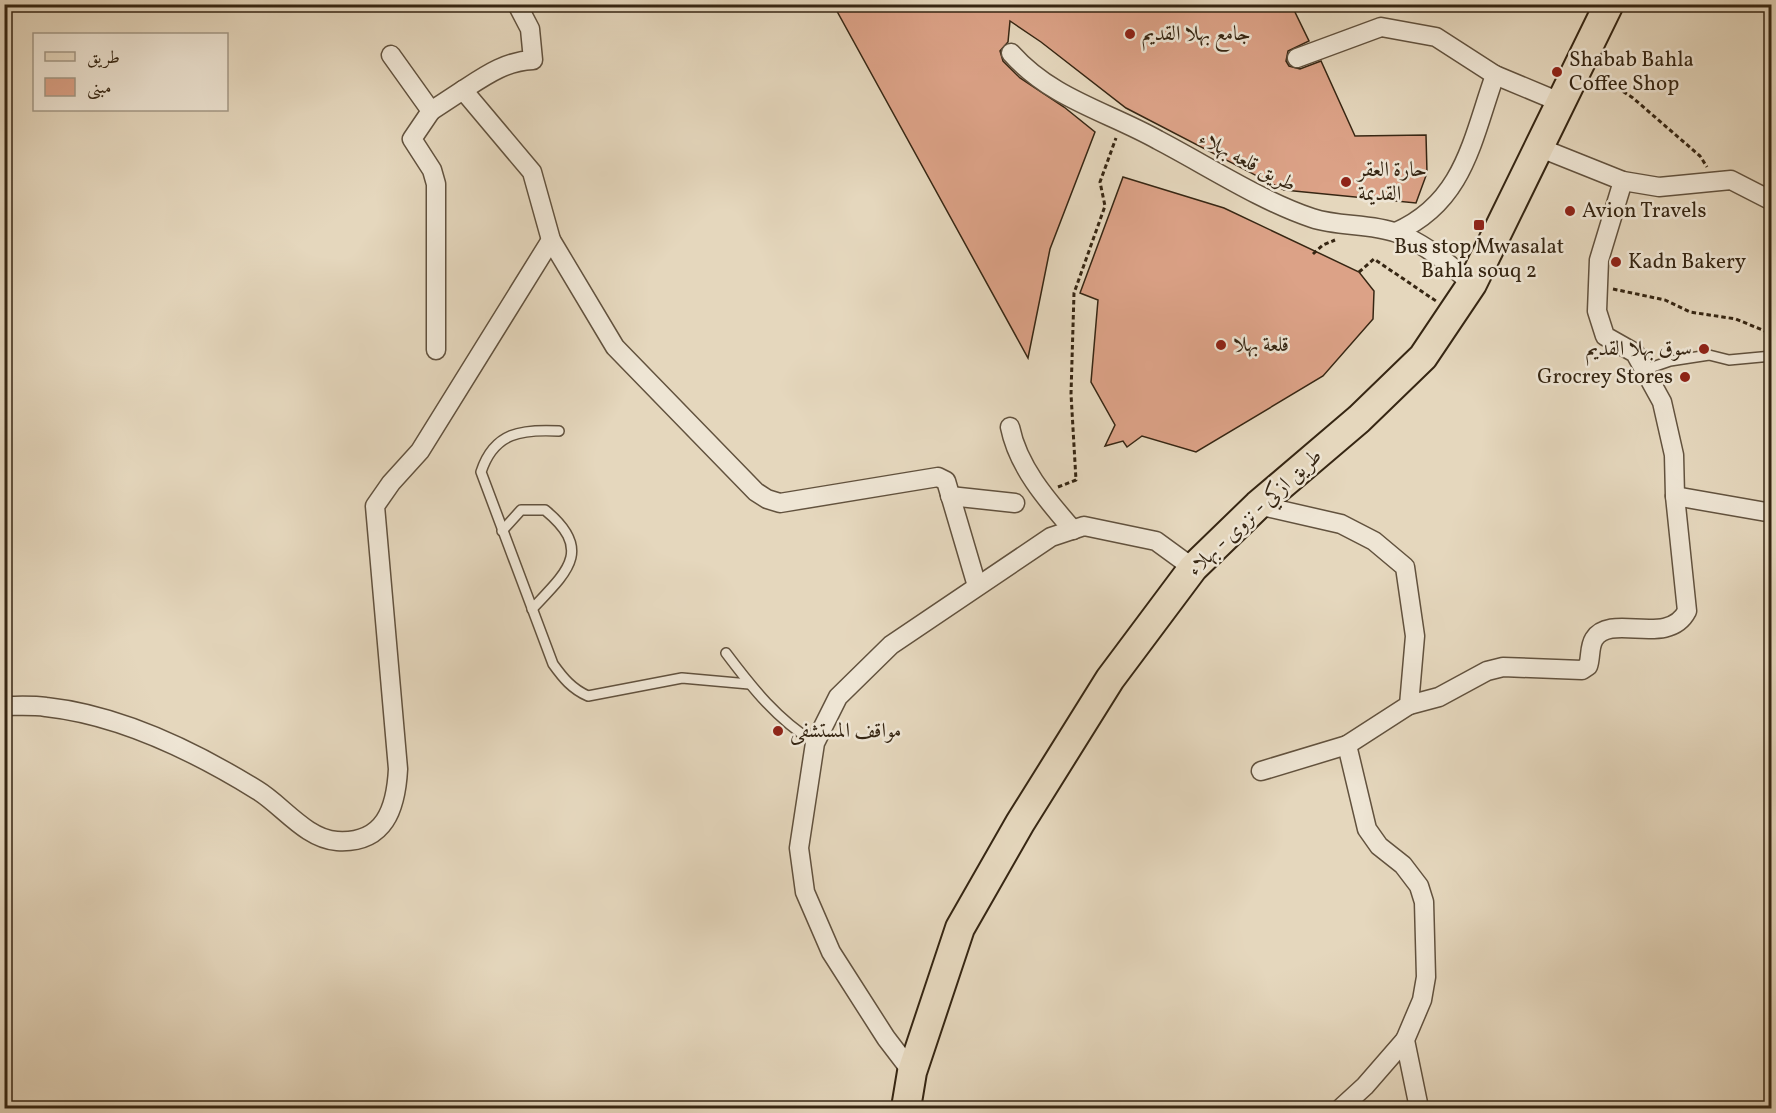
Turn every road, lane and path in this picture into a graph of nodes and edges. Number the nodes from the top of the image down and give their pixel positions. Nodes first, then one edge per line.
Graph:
1 (517, 4) edge
2 (1609, 4) edge
3 (1011, 53) dead end
4 (391, 56) dead end
5 (1297, 58) dead end
6 (1581, 64) junction
7 (1495, 75) junction
8 (463, 90) junction
9 (1562, 103) junction
10 (431, 111) junction
11 (1123, 122) junction
12 (1538, 147) junction
13 (1623, 181) junction
14 (1715, 182) junction
15 (1772, 201) edge
16 (1396, 232) junction
17 (551, 240) junction
18 (1359, 272) dead end
19 (1472, 284) junction
20 (1596, 286) junction
21 (1453, 312) junction
22 (1772, 334) edge
23 (436, 350) dead end
24 (1772, 356) edge
25 (1644, 370) junction
26 (1010, 427) dead end
27 (559, 430) dead end
28 (1042, 494) junction
29 (950, 496) junction
30 (1675, 496) junction
31 (1016, 503) dead end
32 (1258, 505) junction
33 (1772, 513) edge
34 (1073, 530) junction
35 (502, 531) junction
36 (1193, 568) junction
37 (977, 586) junction
38 (532, 609) junction
39 (726, 653) dead end
40 (749, 684) junction
41 (1408, 705) junction
42 (4, 706) edge
43 (815, 743) junction
44 (1347, 745) junction
45 (1261, 771) dead end
46 (1405, 1040) junction
47 (912, 1072) junction
48 (906, 1108) edge
49 (1341, 1108) edge
50 (1419, 1108) edge

1 - 8 street
2 - 6 main road, طريق ازكي - نزوى - بهلاء
3 - 11 street, طريق قلعه بهلاء
4 - 10 street
5 - 7 street
6 - 9 main road, طريق ازكي - نزوى - بهلاء
6 - 14 path
7 - 9 street
7 - 16 street
8 - 10 street
8 - 17 street
9 - 12 main road, طريق ازكي - نزوى - بهلاء
10 - 23 street
11 - 16 street, طريق قلعه بهلاء
11 - 28 path
12 - 13 street
12 - 19 main road, طريق ازكي - نزوى - بهلاء
13 - 14 street
13 - 20 street
14 - 15 street
16 - 19 street, طريق قلعه بهلاء
17 - 29 street
17 - 42 street
18 - 21 path
19 - 21 main road, طريق ازكي - نزوى - بهلاء
20 - 22 path
20 - 25 street
21 - 32 main road, طريق ازكي - نزوى - بهلاء
24 - 25 lane
25 - 30 street
26 - 28 street
27 - 35 lane
28 - 34 street
29 - 31 street
29 - 37 street
30 - 33 street
30 - 41 street
32 - 36 main road, طريق ازكي - نزوى - بهلاء
32 - 41 street
34 - 36 street
34 - 37 street
35 - 38 lane
35 - 38 lane
36 - 47 main road, طريق ازكي - نزوى - بهلاء
37 - 43 street
38 - 40 lane
39 - 40 lane
40 - 43 lane
41 - 44 street
43 - 47 street
44 - 45 street
44 - 46 street
46 - 49 street
46 - 50 street
47 - 48 main road, طريق ازكي - نزوى - بهلاء

